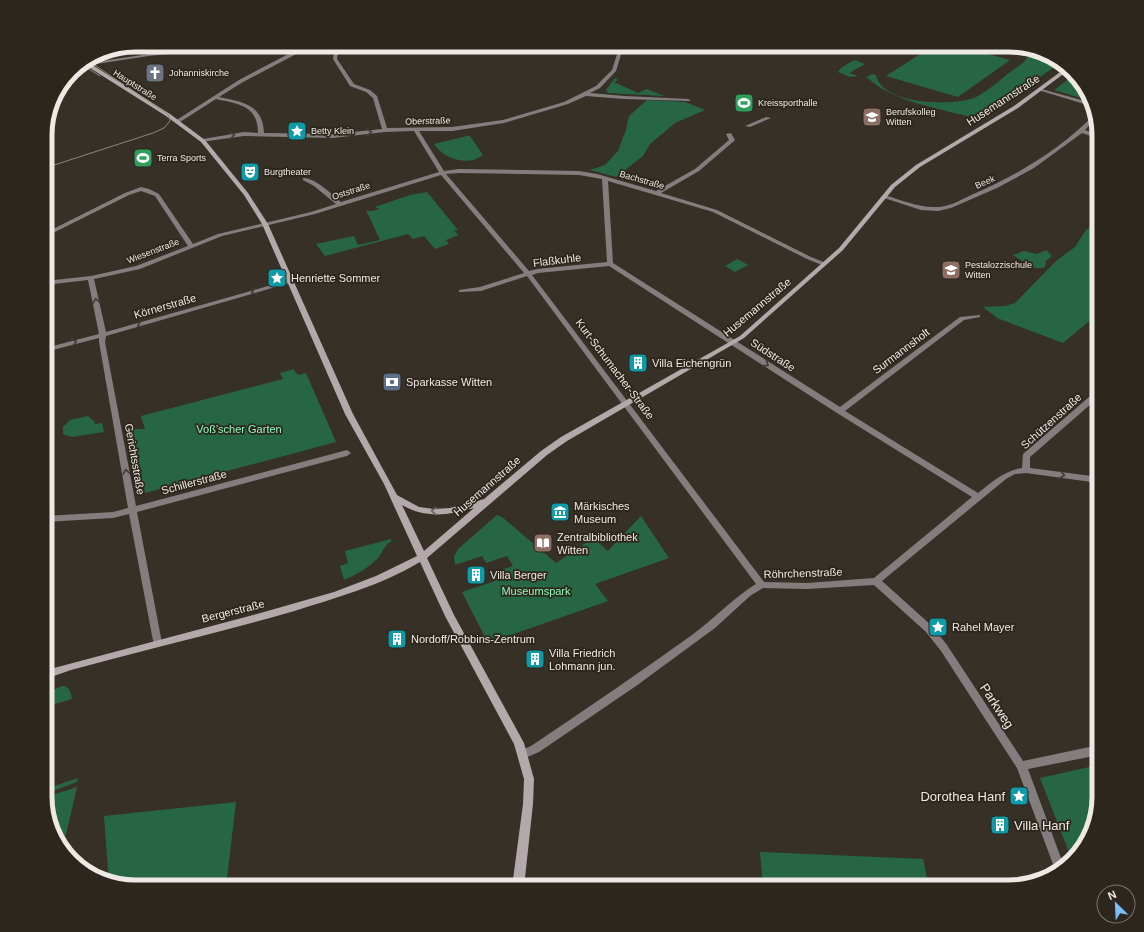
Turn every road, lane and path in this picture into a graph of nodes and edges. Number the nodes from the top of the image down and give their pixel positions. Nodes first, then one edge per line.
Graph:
1 (178, 52) edge
2 (296, 52) edge
3 (336, 52) edge
4 (620, 52) edge
5 (97, 62) edge
6 (90, 65) edge
7 (1063, 72) edge
8 (1040, 89) junction
9 (586, 94) junction
10 (217, 98) junction
11 (688, 100) dead end
12 (1086, 104) edge
13 (768, 118) dead end
14 (178, 121) junction
15 (1091, 122) edge
16 (748, 126) dead end
17 (385, 130) junction
18 (416, 130) junction
19 (1081, 132) junction
20 (260, 134) junction
21 (728, 134) dead end
22 (1092, 135) edge
23 (203, 140) junction
24 (442, 173) junction
25 (305, 179) dead end
26 (605, 179) junction
27 (655, 194) junction
28 (884, 197) junction
29 (340, 204) junction
30 (265, 224) junction
31 (52, 232) edge
32 (191, 246) junction
33 (610, 264) junction
34 (824, 264) junction
35 (528, 274) junction
36 (91, 278) junction
37 (291, 281) junction
38 (52, 282) edge
39 (461, 291) dead end
40 (978, 316) dead end
41 (103, 335) junction
42 (734, 342) junction
43 (52, 348) edge
44 (1092, 399) edge
45 (626, 403) junction
46 (840, 411) junction
47 (347, 453) dead end
48 (1026, 470) junction
49 (1092, 479) edge
50 (395, 497) junction
51 (978, 497) junction
52 (486, 502) junction
53 (133, 510) junction
54 (52, 519) edge
55 (422, 557) junction
56 (876, 581) junction
57 (762, 585) junction
58 (157, 643) junction
59 (52, 673) edge
60 (1092, 751) edge
61 (523, 754) junction
62 (1021, 766) junction
63 (1058, 864) edge
64 (519, 880) edge

1 - 5 street
2 - 10 street
3 - 17 street
4 - 9 street, Oberstraße
6 - 14 main road, Hauptstraße
7 - 8 main road, Husemannstraße
8 - 12 street
8 - 28 main road, Husemannstraße
9 - 11 street
9 - 18 street, Oberstraße
10 - 14 street
10 - 20 street
13 - 16 street
14 - 23 main road, Hauptstraße
15 - 19 street, Beek
17 - 18 street, Oberstraße
20 -> 17 street, Oberstraße
18 - 24 street, Kurt-Schumacher-Straße
19 - 22 street
19 - 28 street, Beek
23 -> 20 street, Oberstraße
21 - 27 street
23 - 30 main road, Hauptstraße
24 - 26 street, Bachstraße
24 - 29 street, Oststraße
24 - 35 street, Kurt-Schumacher-Straße
25 - 29 street
26 - 27 street, Bachstraße
26 - 33 street
27 - 34 street, Bachstraße
28 - 34 main road, Husemannstraße
29 - 30 street, Oststraße
30 - 32 street, Wiesenstraße
30 - 37 main road, Hauptstraße
31 - 32 street
32 - 36 street, Wiesenstraße
33 - 35 street, Flaßkuhle
33 - 42 street, Südstraße
34 - 42 main road, Husemannstraße
35 - 39 street, Flaßkuhle
35 - 45 street, Kurt-Schumacher-Straße
36 - 38 street, Wiesenstraße
41 -> 36 street, Gerichtsstraße
37 -> 41 street, Körnerstraße
37 - 50 main road, Hauptstraße
40 - 46 street, Surmannsholt
43 -> 41 street, Körnerstraße
53 -> 41 street, Gerichtsstraße
42 - 45 main road, Husemannstraße
42 -> 46 street, Südstraße
44 - 48 street, Schützenstraße
45 - 52 main road, Husemannstraße
45 - 57 street, Kurt-Schumacher-Straße
46 - 51 street, Südstraße
47 - 53 street, Schillerstraße
48 -> 49 street
48 - 51 street
52 -> 50 main road
50 - 55 main road, Hauptstraße
51 - 56 street
52 - 55 main road, Husemannstraße
53 - 54 street, Schillerstraße
53 - 58 street, Gerichtsstraße
55 - 58 main road, Bergerstraße
55 - 61 main road, Hauptstraße
56 - 57 street, Röhrchenstraße
56 - 62 street, Parkweg
57 - 61 street, Röhrchenstraße
58 - 59 main road, Bergerstraße
60 - 62 street
61 - 64 main road, Hauptstraße
62 - 63 street, Parkweg

